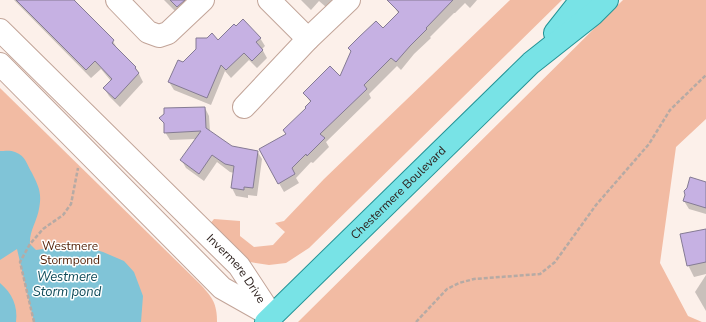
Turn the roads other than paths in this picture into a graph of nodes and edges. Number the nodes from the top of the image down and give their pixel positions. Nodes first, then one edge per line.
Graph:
1 (117, 0) edge
2 (203, 0) edge
3 (268, 0) edge
4 (349, 0) edge
5 (581, 0) edge
6 (607, 0) edge
7 (0, 30) edge
8 (308, 40) junction
9 (0, 64) edge
10 (531, 64) junction
11 (244, 108) dead end
12 (269, 319) edge

1 - 2 street
3 - 8 street
4 - 8 street
5 - 10 main road, Chestermere Boulevard
6 - 10 main road, Chestermere Boulevard
7 - 12 street, Invermere Drive
8 - 11 street
9 - 12 street, Invermere Drive
10 - 12 main road, Chestermere Boulevard

